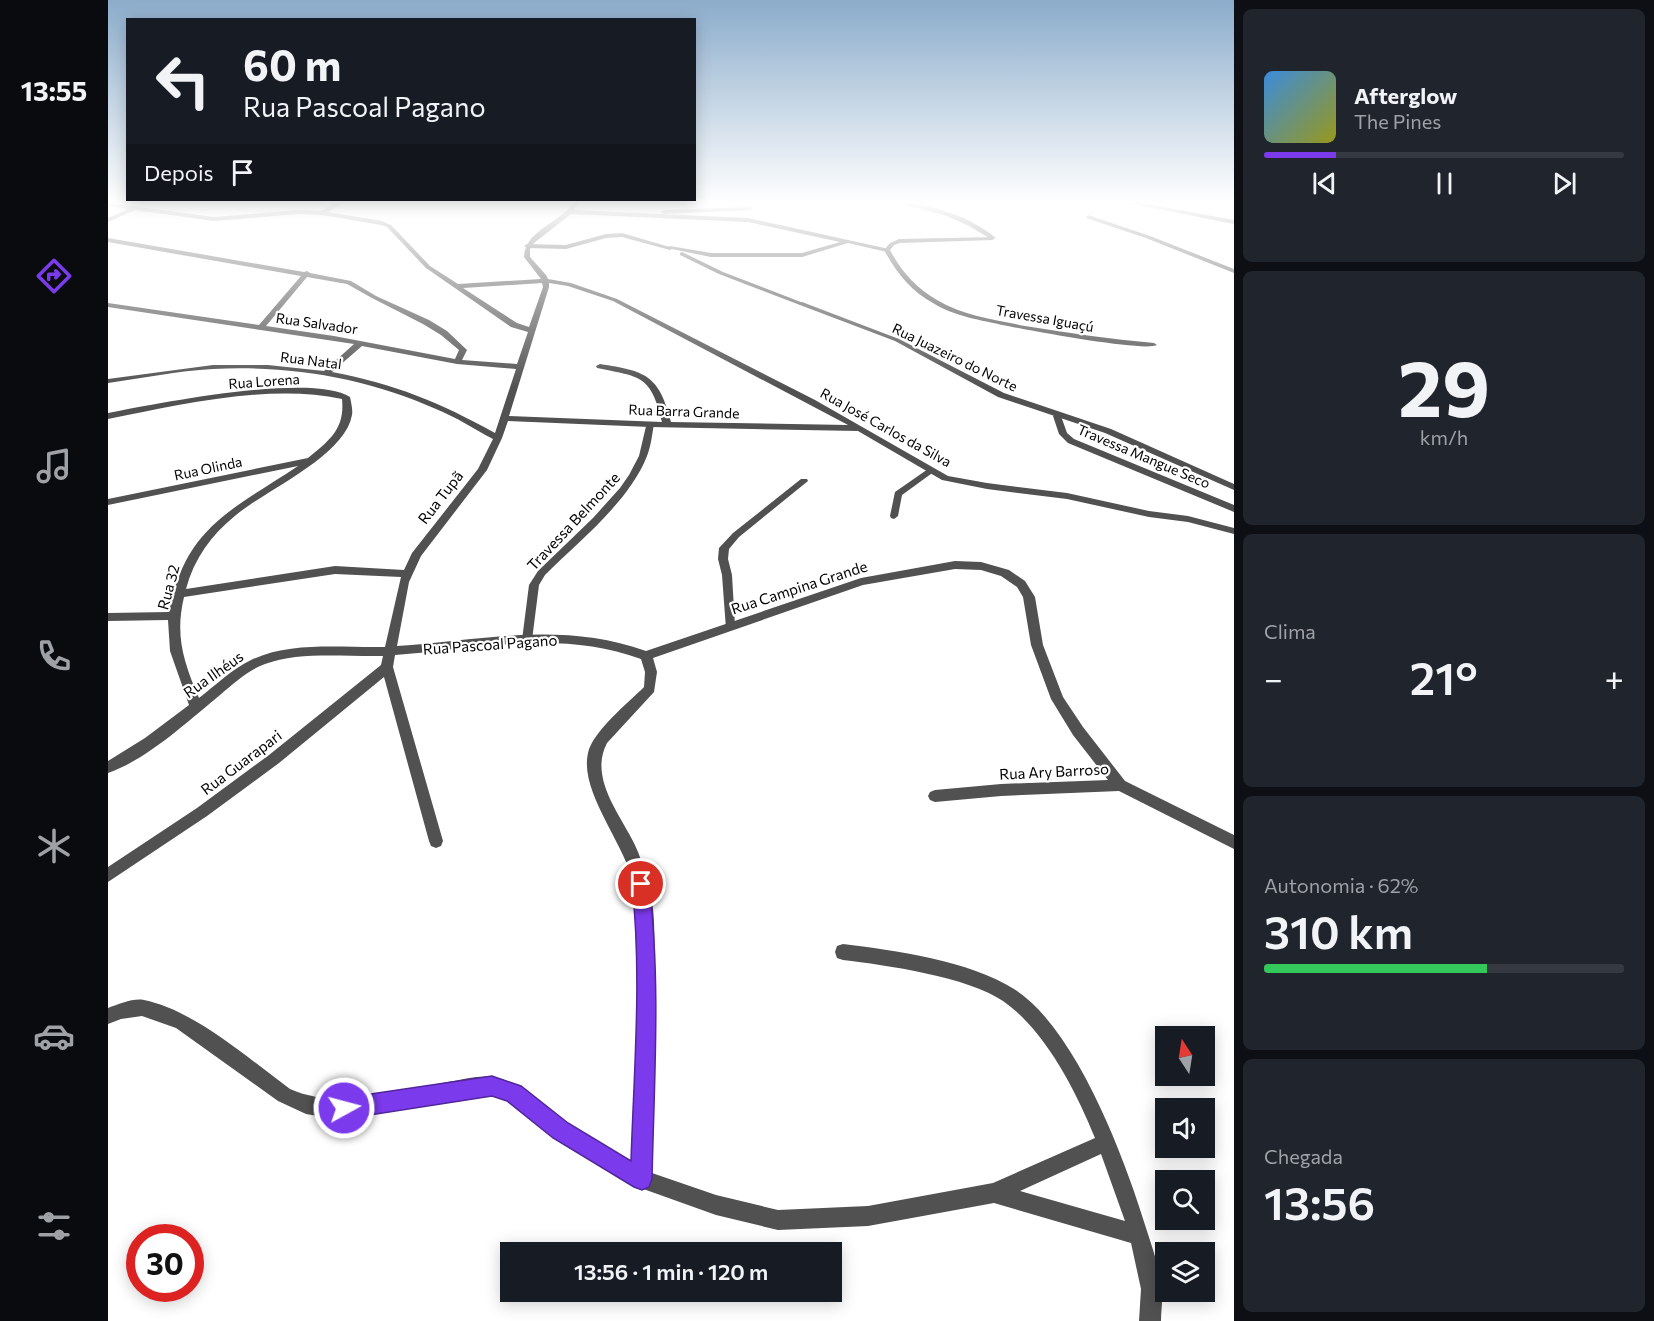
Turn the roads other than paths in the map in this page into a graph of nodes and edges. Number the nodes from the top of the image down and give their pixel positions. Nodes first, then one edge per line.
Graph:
1 (257, 265) edge
2 (426, 265) edge
3 (533, 265) edge
4 (704, 265) edge
5 (896, 265) edge
6 (1218, 265) edge
7 (1234, 271) edge
8 (307, 273) junction
9 (546, 281) junction
10 (458, 286) junction
11 (802, 304) joint
12 (108, 305) edge
13 (259, 329) junction
14 (533, 331) junction
15 (360, 343) junction
16 (1154, 345) dead end
17 (457, 363) junction
18 (600, 366) dead end
19 (522, 367) junction
20 (325, 374) junction
21 (108, 381) edge
22 (108, 416) edge
23 (1057, 416) junction
24 (505, 418) junction
25 (650, 424) junction
26 (667, 424) junction
27 (862, 429) junction
28 (498, 438) junction
29 (314, 460) junction
30 (931, 471) junction
31 (804, 481) dead end
32 (1234, 487) edge
33 (108, 502) edge
34 (1234, 509) edge
35 (894, 516) dead end
36 (1234, 531) edge
37 (408, 574) junction
38 (179, 594) junction
39 (176, 616) junction
40 (108, 617) edge
41 (730, 626) junction
42 (528, 640) junction
43 (390, 651) junction
44 (646, 656) junction
45 (387, 667) junction
46 (196, 706) junction
47 (108, 767) edge
48 (1120, 785) junction
49 (935, 796) dead end
50 (436, 841) dead end
51 (1234, 842) edge
52 (108, 875) edge
53 (843, 952) dead end
54 (108, 1016) edge
55 (1106, 1142) junction
56 (642, 1179) junction
57 (994, 1193) junction
58 (1139, 1235) junction
59 (1150, 1321) edge

1 - 8 street
2 - 10 street
3 - 9 street
4 - 11 street, Rua Juazeiro do Norte
5 - 16 lane, Travessa Iguaçú
6 - 7 street
8 - 13 street
8 - 17 street
9 - 10 street, Rua José Carlos da Silva
9 - 14 street, Rua Tupã
9 - 27 street, Rua José Carlos da Silva
10 - 14 street
11 - 23 lane, Rua Juazeiro do Norte
12 - 13 street, Rua Salvador
13 - 15 street, Rua Salvador
14 - 19 street, Rua Tupã
15 - 17 street, Rua Salvador
15 - 20 street
17 - 19 street, Rua Salvador
18 - 26 street
19 - 24 street, Rua Tupã
20 - 21 street, Rua Natal
20 - 28 street, Rua Natal
22 - 29 street, Rua Lorena
23 - 32 lane, Rua Juazeiro do Norte
23 - 34 street, Travessa Mangue Seco
24 - 25 street, Rua Barra Grande
24 - 28 street, Rua Tupã
25 - 26 street, Rua Barra Grande
25 - 42 lane, Travessa Belmonte
26 - 27 street, Rua Barra Grande
27 - 30 street, Rua José Carlos da Silva
28 - 37 street, Rua Tupã
29 - 33 street, Rua Olinda
29 - 38 street, Rua 32
30 - 35 lane
30 - 36 street, Rua José Carlos da Silva
31 - 41 lane
37 - 38 street
37 - 43 street, Rua Tupã
38 - 39 street, Rua 32
39 - 40 street
39 - 46 street, Rua 32
41 - 44 street, Rua Campina Grande
41 - 48 street, Rua Campina Grande
42 - 43 street, Rua Pascoal Pagano
42 - 44 street, Rua Pascoal Pagano
43 - 45 street, Rua Tupã
43 - 46 street, Rua Ilhéus
44 - 56 street
45 - 50 street, Rua Tupã
45 - 52 street, Rua Guarapari
46 - 47 street, Rua Ilhéus
48 - 49 street, Rua Ary Barroso
48 - 51 street, Rua Ary Barroso
53 - 55 street
54 - 56 street
55 - 57 street
55 - 58 street
56 - 57 street
57 - 58 street
58 - 59 street

